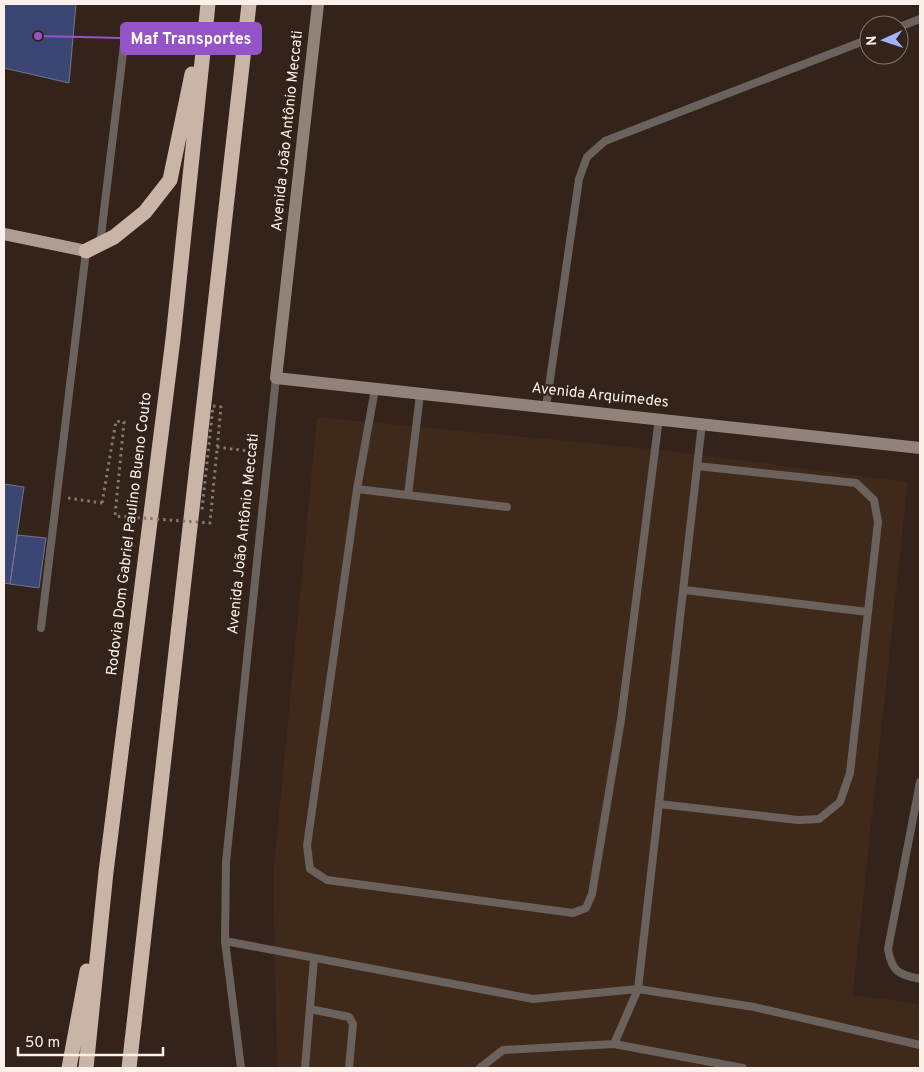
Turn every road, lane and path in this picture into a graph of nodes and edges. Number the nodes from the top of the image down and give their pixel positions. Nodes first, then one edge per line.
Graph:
1 (208, 4) edge
2 (248, 4) edge
3 (318, 4) edge
4 (126, 28) dead end
5 (859, 43) edge
6 (4, 234) edge
7 (100, 244) junction
8 (86, 251) junction
9 (276, 378) junction
10 (375, 389) junction
11 (420, 394) junction
12 (546, 407) junction
13 (659, 418) junction
14 (702, 423) junction
15 (217, 447) junction
16 (920, 448) edge
17 (269, 453) junction
18 (697, 466) junction
19 (356, 489) junction
20 (57, 496) junction
21 (408, 496) junction
22 (507, 506) dead end
23 (202, 510) dead end
24 (684, 590) junction
25 (868, 612) junction
26 (41, 628) dead end
27 (920, 782) edge
28 (659, 804) junction
29 (106, 872) junction
30 (225, 941) junction
31 (314, 958) junction
32 (920, 979) edge
33 (638, 989) junction
34 (310, 1009) junction
35 (614, 1044) junction
36 (920, 1045) edge
37 (69, 1068) edge
38 (86, 1068) edge
39 (129, 1068) edge
40 (241, 1068) edge
41 (305, 1068) edge
42 (349, 1068) edge
43 (480, 1068) edge
44 (743, 1068) edge

1 - 7 highway
1 - 29 highway, Rodovia Dom Gabriel Paulino Bueno Couto
2 - 39 highway
3 - 9 main road, Avenida João Antônio Meccati
4 - 7 lane
5 - 12 lane
6 - 8 main road
7 - 8 highway
8 - 20 lane
9 - 10 main road, Avenida Arquimedes
9 - 17 lane, Avenida João Antônio Meccati
10 - 11 main road, Avenida Arquimedes
10 - 19 lane
11 - 12 main road, Avenida Arquimedes
11 - 21 lane
12 - 13 main road, Avenida Arquimedes
13 - 14 main road, Avenida Arquimedes
13 - 19 lane
14 - 16 main road, Avenida Arquimedes
14 - 18 lane
15 - 17 path
15 - 20 path, bridge
15 - 23 path, bridge
17 - 30 lane, Avenida João Antônio Meccati
18 - 24 lane
18 - 25 lane
19 - 21 lane
20 - 26 lane
21 - 22 lane
24 - 25 lane
24 - 28 lane
25 - 28 lane
27 - 32 lane
28 - 33 lane
29 - 37 highway
29 - 38 highway, Rodovia Dom Gabriel Paulino Bueno Couto
30 - 31 lane
30 - 40 lane, Avenida João Antônio Meccati
31 - 33 lane
31 - 34 lane
33 - 35 lane
33 - 36 lane
34 - 41 lane
34 - 42 lane
35 - 43 lane
35 - 44 lane

